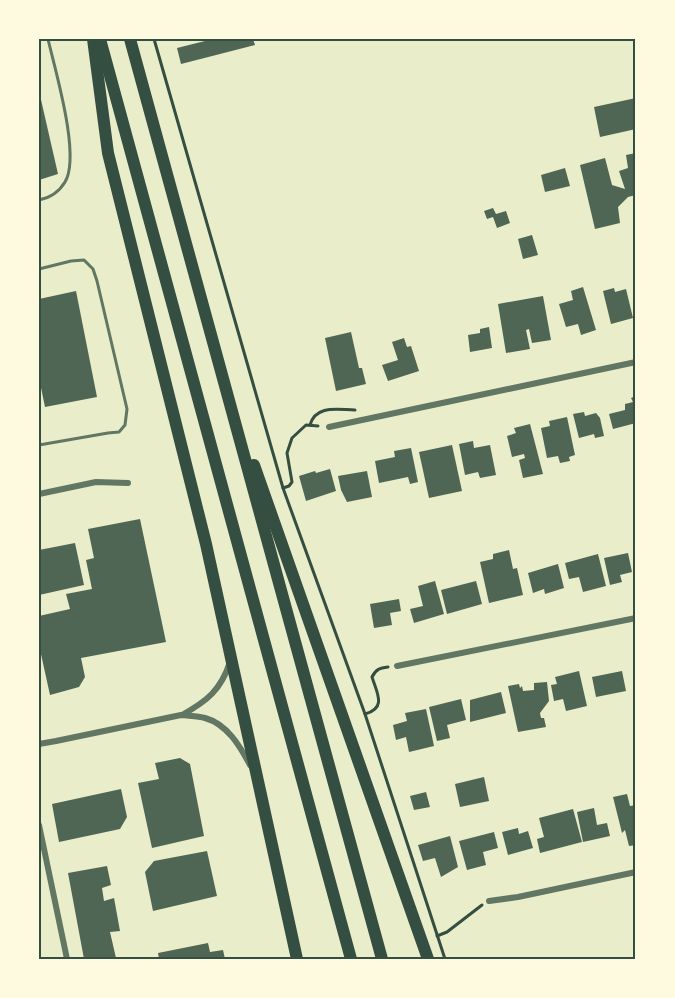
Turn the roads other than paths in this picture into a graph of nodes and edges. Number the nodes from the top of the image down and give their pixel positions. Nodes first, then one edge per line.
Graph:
1 (48, 39) edge
2 (93, 39) edge
3 (100, 39) edge
4 (130, 39) edge
5 (39, 200) edge
6 (39, 268) edge
7 (636, 362) edge
8 (221, 371) junction
9 (329, 427) road end
10 (39, 445) edge
11 (128, 483) dead end
12 (39, 494) edge
13 (636, 618) edge
14 (231, 660) junction
15 (397, 666) road end
16 (181, 715) junction
17 (39, 744) edge
18 (256, 775) junction
19 (39, 825) edge
20 (636, 872) edge
21 (489, 901) road end
22 (67, 959) edge
23 (297, 959) edge
24 (351, 959) edge
25 (382, 959) edge
26 (428, 959) edge

1 - 5 lane
2 - 14 highway
3 - 24 highway
4 - 8 highway
6 - 10 lane
7 - 9 street
8 - 25 highway
8 - 26 highway
11 - 12 street
13 - 15 street
14 - 16 street
14 - 18 highway
16 - 17 street
16 - 18 street
18 - 23 highway
19 - 22 street
20 - 21 street

